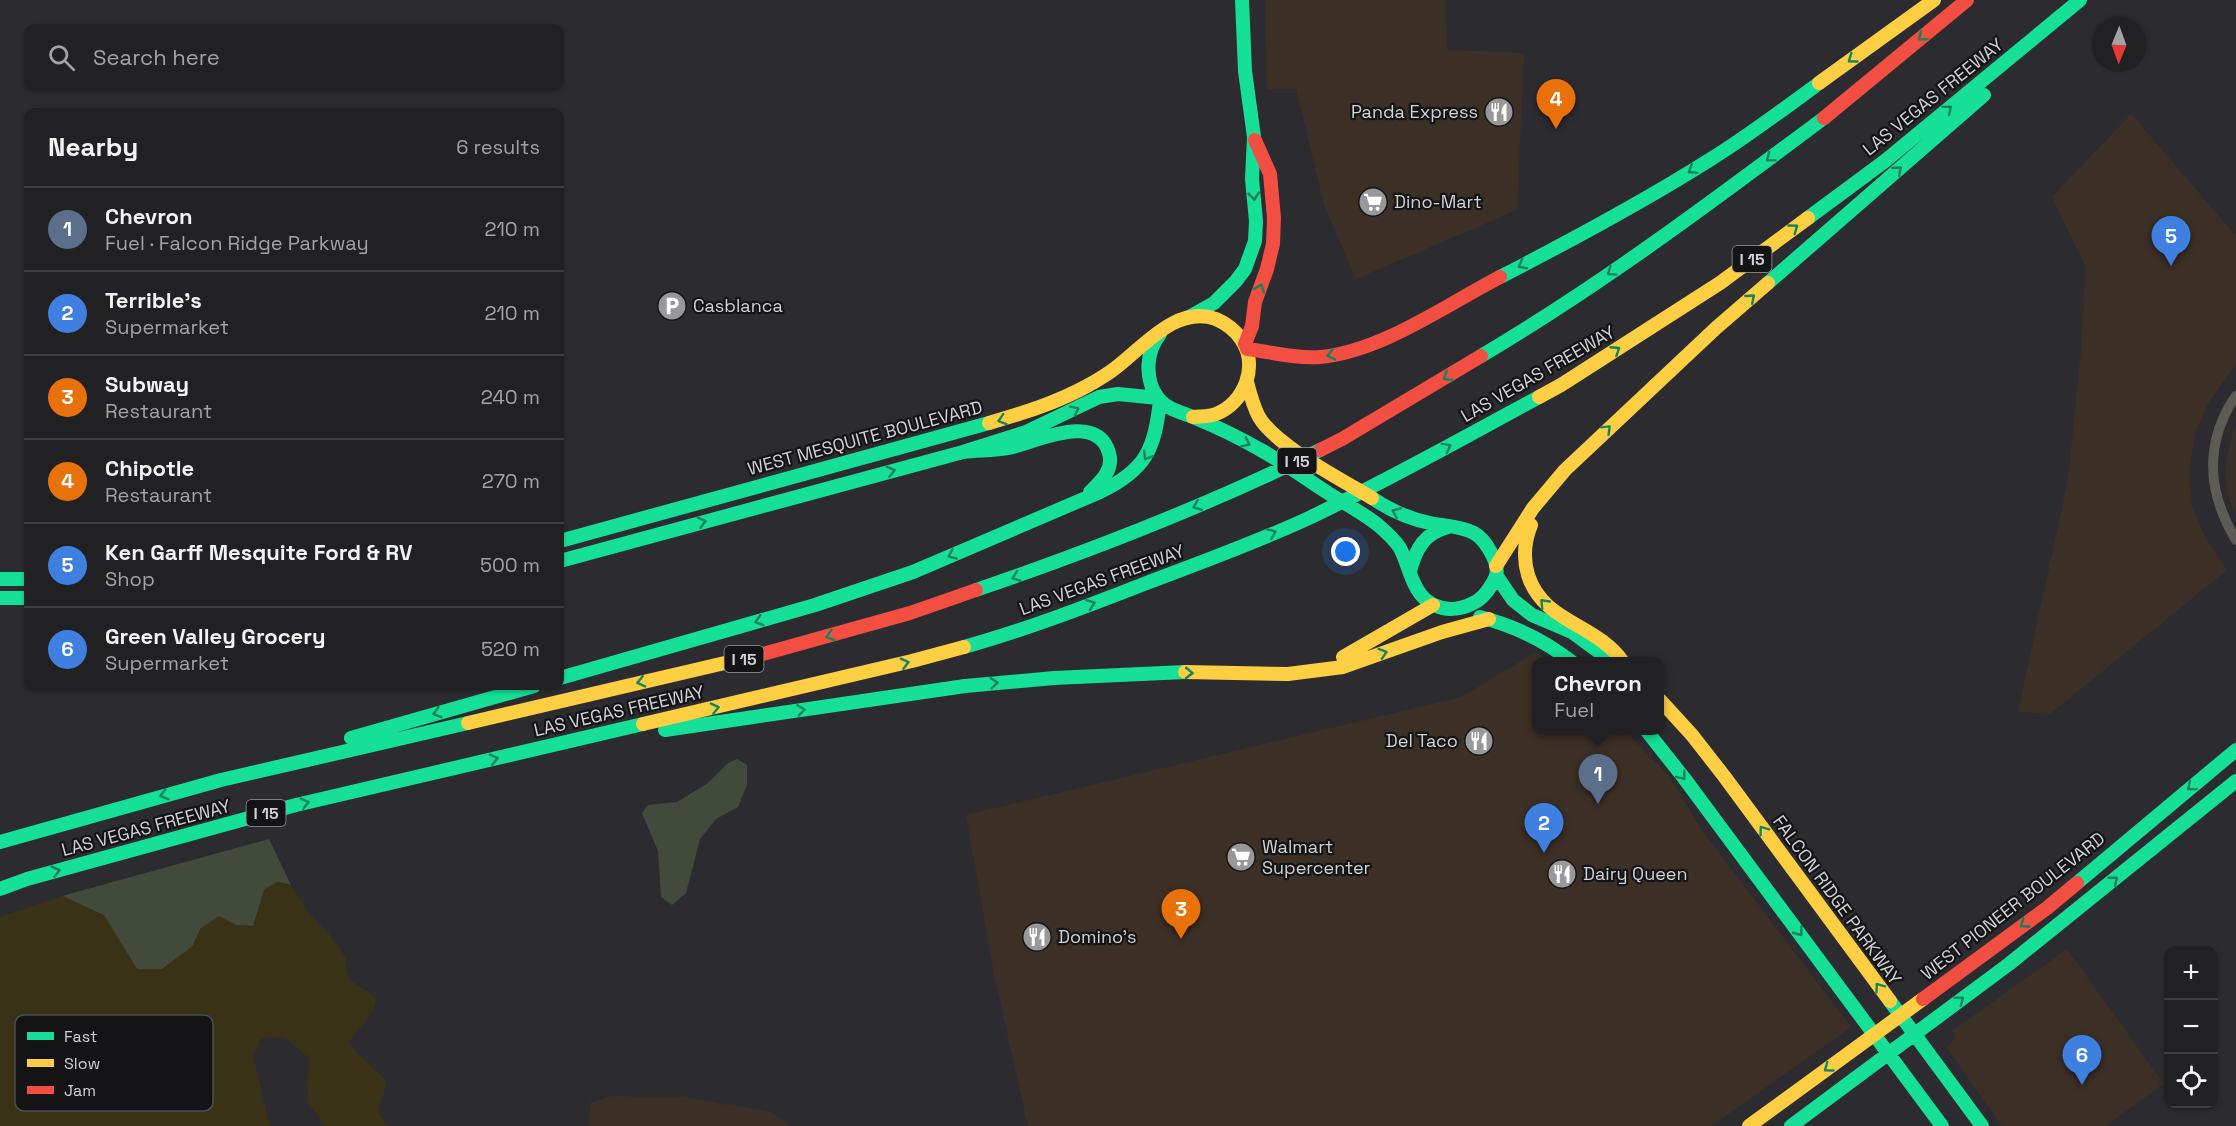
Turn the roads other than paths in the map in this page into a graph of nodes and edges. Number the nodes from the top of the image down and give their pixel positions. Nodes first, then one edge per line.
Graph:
1 (1242, 0) edge
2 (1934, 0) edge
3 (1967, 0) edge
4 (2080, 0) edge
5 (2091, 0) edge
6 (1254, 137) junction
7 (1189, 316) junction
8 (1162, 331) junction
9 (1246, 347) junction
10 (1248, 376) junction
11 (2236, 396) edge
12 (1159, 399) junction
13 (1193, 417) junction
14 (963, 452) junction
15 (1565, 470) junction
16 (1085, 498) junction
17 (1452, 527) junction
18 (564, 540) edge
19 (2236, 540) edge
20 (564, 560) edge
21 (1496, 570) junction
22 (1410, 571) junction
23 (0, 579) edge
24 (24, 579) edge
25 (0, 598) edge
26 (24, 598) edge
27 (1439, 607) junction
28 (1489, 619) junction
29 (1566, 657) edge
30 (1606, 657) edge
31 (1618, 657) edge
32 (1327, 668) junction
33 (564, 677) edge
34 (520, 690) edge
35 (1664, 705) edge
36 (1650, 735) edge
37 (535, 749) junction
38 (2236, 750) edge
39 (221, 780) junction
40 (2236, 781) edge
41 (0, 842) edge
42 (2071, 888) junction
43 (0, 889) edge
44 (2046, 934) junction
45 (1899, 1016) junction
46 (1875, 1034) junction
47 (1913, 1034) junction
48 (1889, 1052) junction
49 (1749, 1126) edge
50 (1791, 1126) edge
51 (1942, 1126) edge
52 (1982, 1126) edge

1 - 6 main road
2 -> 9 main road
3 -> 39 main road, LAS VEGAS FREEWAY / I 15
37 -> 4 main road, LAS VEGAS FREEWAY / I 15
15 -> 5 main road
6 -> 7 main road
9 -> 6 main road
7 - 8 main road
7 - 9 main road
8 - 12 main road
8 -> 18 main road, WEST MESQUITE BOULEVARD
9 - 10 main road
10 - 13 main road
17 -> 10 main road
11 - 19 street
12 - 13 main road
14 -> 12 main road, WEST MESQUITE BOULEVARD
12 -> 16 main road
13 -> 22 main road
14 - 16 main road
20 -> 14 main road, WEST MESQUITE BOULEVARD
15 - 21 main road
31 -> 15 main road
16 -> 33 main road
17 - 21 main road
17 - 22 main road
21 - 27 main road
21 - 30 main road
22 - 27 main road
23 - 24 main road
25 - 26 main road
27 - 28 main road
27 - 32 main road
28 - 29 main road
32 -> 28 main road
37 -> 32 main road
34 -> 39 main road
45 -> 35 main road, FALCON RIDGE PARKWAY
36 -> 46 main road
43 -> 37 main road, LAS VEGAS FREEWAY / I 15
38 -> 42 main road, WEST PIONEER BOULEVARD
39 -> 41 main road, LAS VEGAS FREEWAY / I 15
44 -> 40 main road
42 - 44 main road
42 -> 45 main road, WEST PIONEER BOULEVARD
47 -> 44 main road
45 - 46 main road, WEST PIONEER BOULEVARD
45 - 47 main road, FALCON RIDGE PARKWAY
46 - 48 main road
46 -> 49 main road, WEST PIONEER BOULEVARD
47 - 48 main road
47 - 52 main road, FALCON RIDGE PARKWAY
48 - 50 main road
48 - 51 main road

